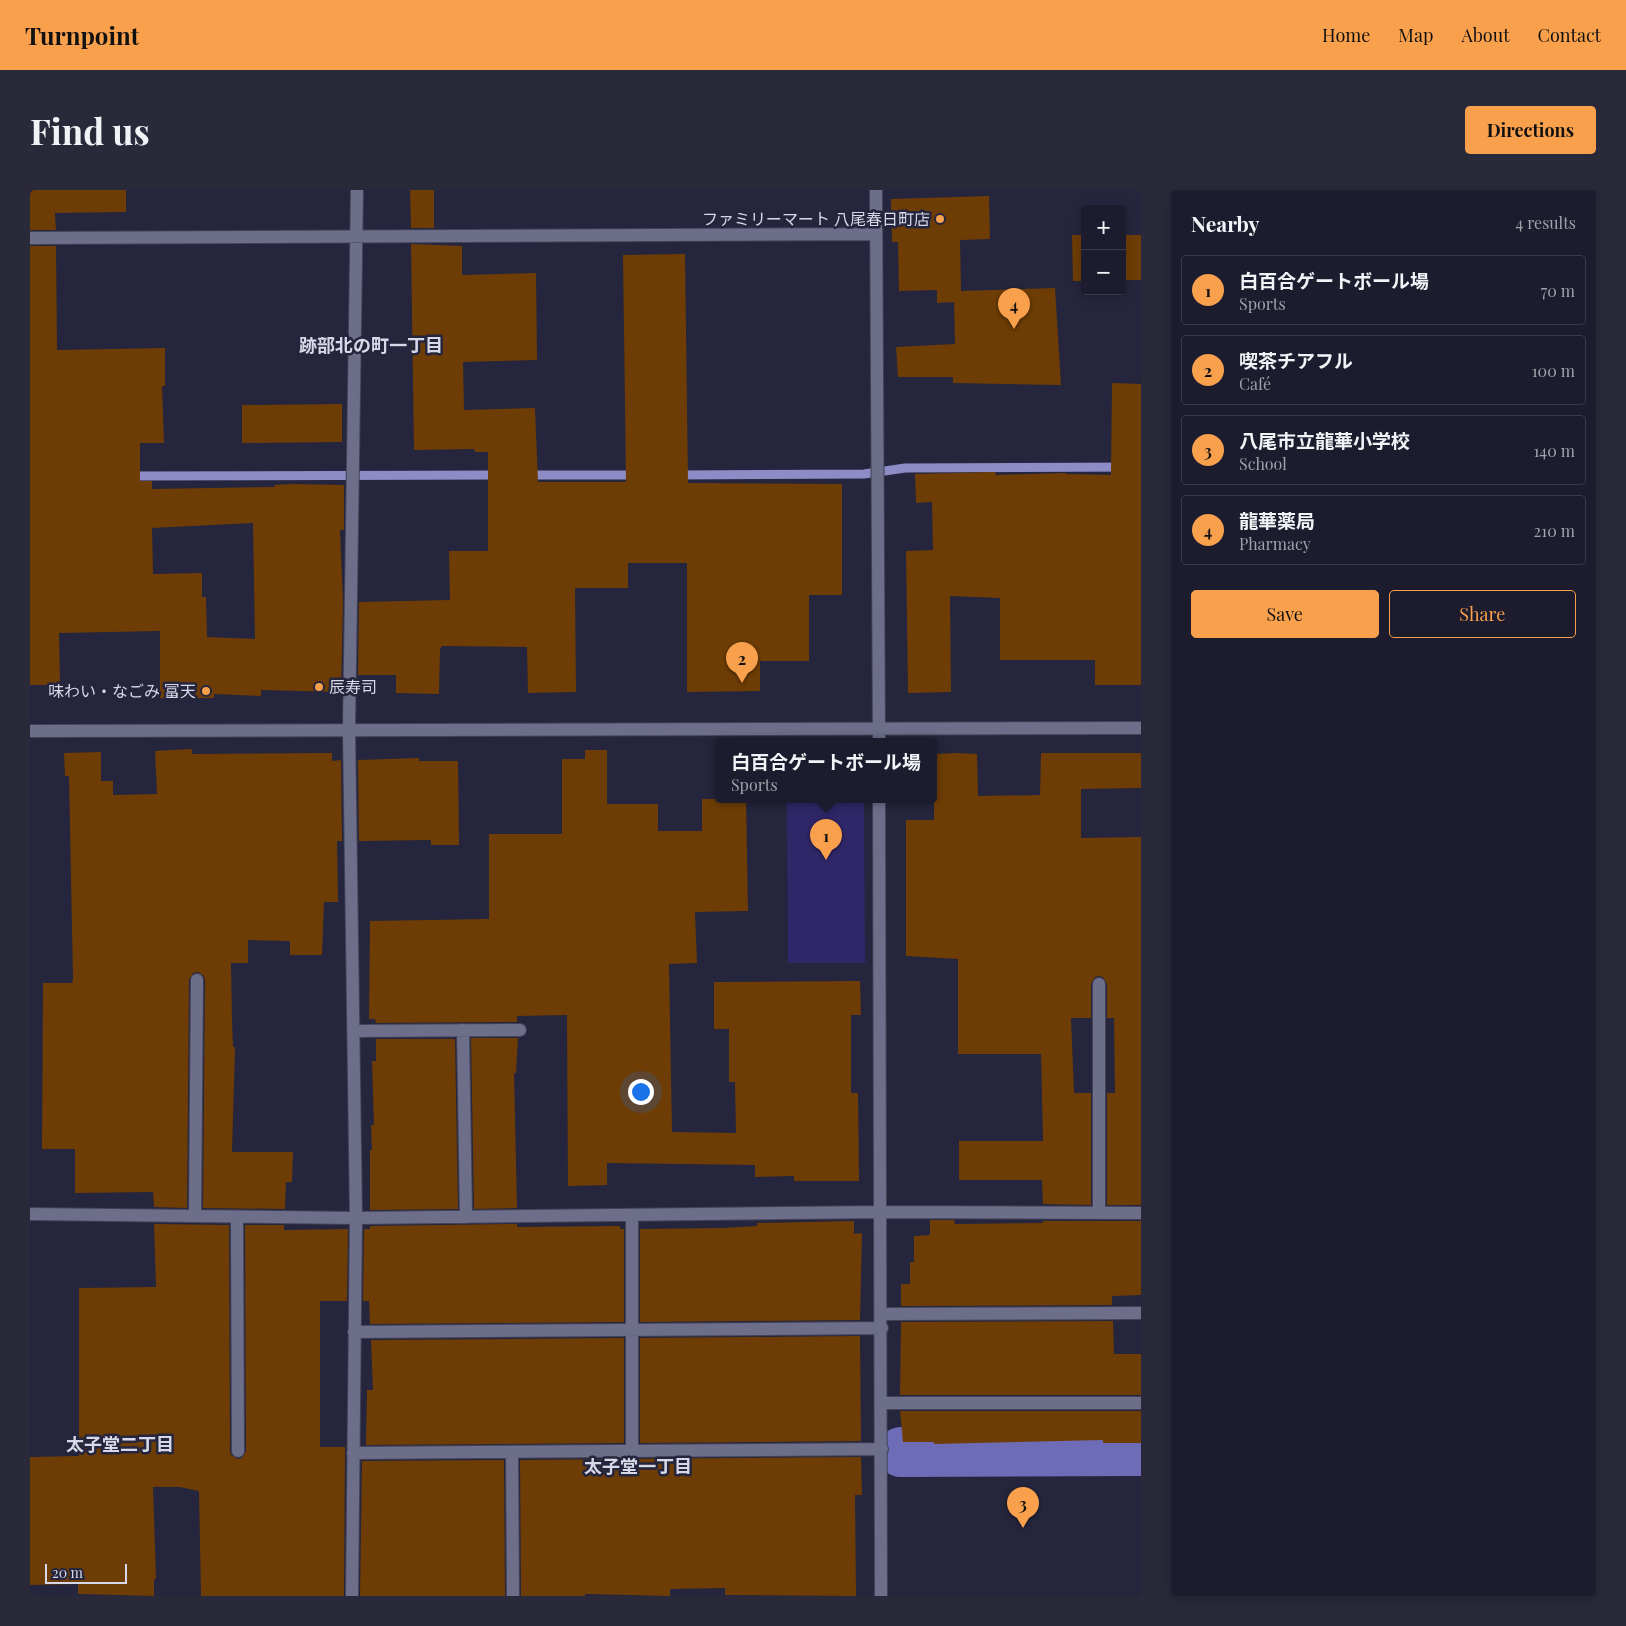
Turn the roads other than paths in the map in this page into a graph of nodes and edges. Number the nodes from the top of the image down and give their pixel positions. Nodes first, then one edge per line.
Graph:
1 (357, 190) edge
2 (876, 190) edge
3 (875, 234) junction
4 (30, 238) edge
5 (356, 238) junction
6 (1141, 728) edge
7 (349, 729) junction
8 (30, 730) edge
9 (879, 735) edge
10 (879, 803) edge
11 (197, 980) dead end
12 (1099, 984) dead end
13 (464, 1030) junction
14 (520, 1030) dead end
15 (353, 1031) junction
16 (882, 1212) junction
17 (1098, 1213) junction
18 (1141, 1213) edge
19 (30, 1214) edge
20 (632, 1215) junction
21 (195, 1216) junction
22 (237, 1217) junction
23 (466, 1217) junction
24 (356, 1218) junction
25 (1141, 1313) edge
26 (882, 1314) junction
27 (882, 1328) junction
28 (632, 1330) junction
29 (354, 1332) junction
30 (882, 1403) junction
31 (1141, 1403) edge
32 (882, 1449) junction
33 (238, 1451) dead end
34 (632, 1451) junction
35 (512, 1452) junction
36 (353, 1453) junction
37 (352, 1596) edge
38 (513, 1596) edge
39 (881, 1596) edge

1 - 5 street
2 - 3 street
3 - 5 street
3 - 9 street
4 - 5 street
5 - 7 street
6 - 9 street
7 - 8 street
7 - 9 street
7 - 15 street
10 - 16 street
11 - 21 street
12 - 17 street
13 - 14 street
13 - 15 street
13 - 23 street
15 - 24 street
16 - 17 street
16 - 20 street
16 - 26 street
17 - 18 street
19 - 21 street
20 - 23 street
20 - 28 street
21 - 22 street
22 - 24 street
22 - 33 street
23 - 24 street
24 - 29 street
25 - 26 street
26 - 27 street
27 - 28 street
27 - 30 street
28 - 29 street
28 - 34 street
29 - 36 street
30 - 31 street
30 - 32 street
32 - 34 street
32 - 39 street
34 - 35 street
35 - 36 street
35 - 38 street
36 - 37 street

